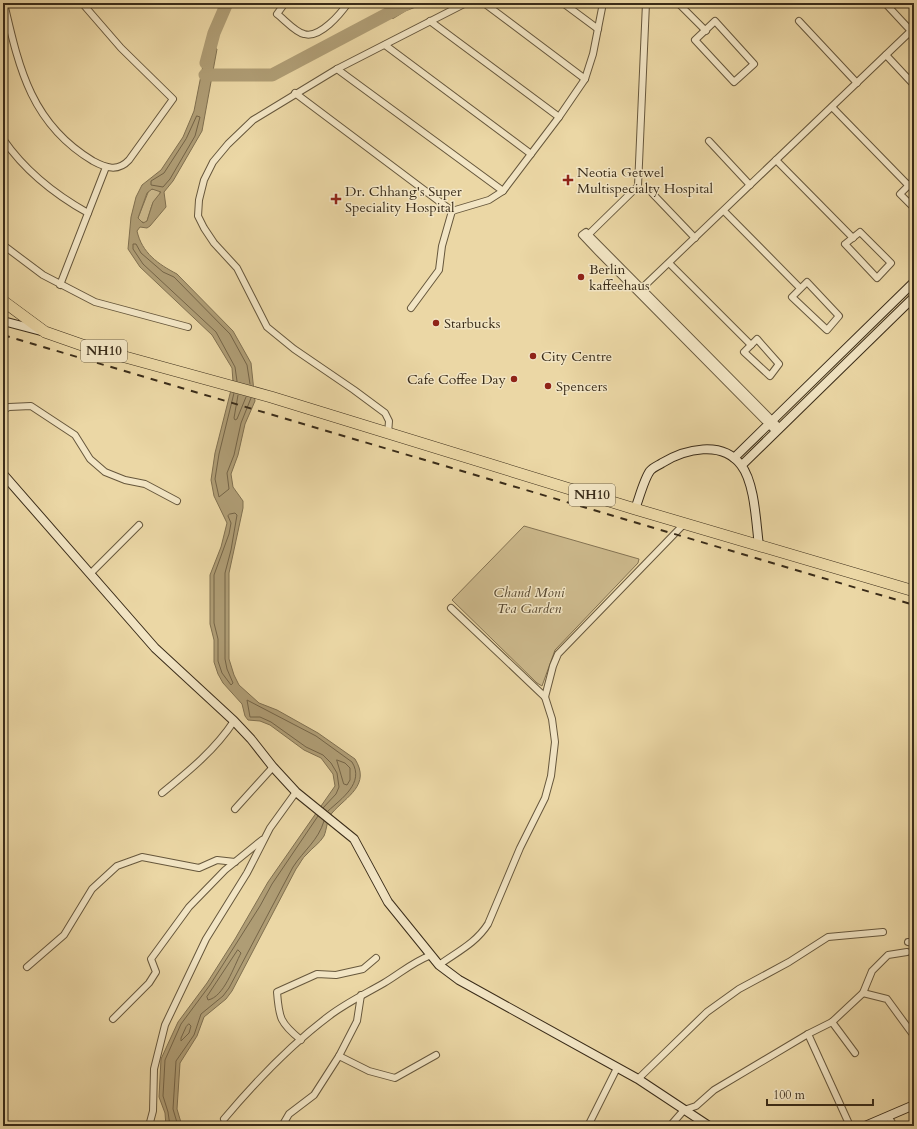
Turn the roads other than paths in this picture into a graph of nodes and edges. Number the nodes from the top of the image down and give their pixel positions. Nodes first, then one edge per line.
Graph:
1 (4, 3) edge
2 (82, 3) edge
3 (285, 3) edge
4 (348, 3) edge
5 (466, 3) edge
6 (484, 3) edge
7 (563, 3) edge
8 (603, 3) edge
9 (646, 3) edge
10 (678, 3) edge
11 (885, 3) edge
12 (430, 21) junction
13 (799, 21) dead end
14 (598, 29) junction
15 (913, 30) edge
16 (706, 31) junction
17 (385, 45) junction
18 (886, 55) junction
19 (337, 69) junction
20 (586, 79) junction
21 (857, 83) junction
22 (914, 85) edge
23 (295, 93) junction
24 (832, 107) junction
25 (559, 117) junction
26 (3, 139) edge
27 (709, 140) dead end
28 (531, 154) junction
29 (776, 160) junction
30 (106, 167) junction
31 (914, 180) edge
32 (750, 185) junction
33 (909, 186) junction
34 (503, 191) junction
35 (652, 193) dead end
36 (914, 208) edge
37 (452, 211) junction
38 (724, 211) junction
39 (88, 213) junction
40 (695, 238) junction
41 (853, 238) junction
42 (3, 245) edge
43 (669, 263) junction
44 (914, 282) edge
45 (60, 284) junction
46 (800, 288) junction
47 (640, 290) junction
48 (914, 297) edge
49 (3, 301) edge
50 (411, 308) dead end
51 (3, 321) edge
52 (188, 327) dead end
53 (45, 332) junction
54 (751, 345) junction
55 (3, 410) edge
56 (771, 422) junction
57 (778, 430) junction
58 (388, 434) junction
59 (734, 458) junction
60 (742, 466) junction
61 (3, 474) edge
62 (177, 501) dead end
63 (635, 509) junction
64 (686, 523) junction
65 (139, 526) dead end
66 (759, 546) junction
67 (90, 574) junction
68 (914, 591) edge
69 (451, 608) dead end
70 (545, 697) junction
71 (234, 721) junction
72 (273, 767) junction
73 (296, 792) junction
74 (162, 793) dead end
75 (235, 809) dead end
76 (265, 838) junction
77 (235, 862) junction
78 (883, 932) dead end
79 (907, 952) dead end
80 (430, 955) junction
81 (376, 958) dead end
82 (439, 965) junction
83 (26, 967) dead end
84 (863, 993) junction
85 (361, 995) junction
86 (113, 1019) dead end
87 (832, 1022) junction
88 (808, 1034) junction
89 (914, 1036) edge
90 (301, 1040) junction
91 (855, 1054) dead end
92 (436, 1055) dead end
93 (339, 1056) junction
94 (617, 1068) junction
95 (638, 1079) junction
96 (914, 1105) edge
97 (684, 1110) junction
98 (888, 1116) junction
99 (224, 1119) dead end
100 (148, 1126) edge
101 (282, 1126) edge
102 (588, 1126) edge
103 (670, 1126) edge
104 (709, 1126) edge
105 (850, 1126) edge
106 (865, 1126) edge
107 (894, 1126) edge

1 - 30 street
2 - 30 street
3 - 4 street
5 - 12 street
6 - 20 street
7 - 14 street
8 - 14 street
9 - 47 street
10 - 16 street
11 - 15 street
12 - 17 street
12 - 25 street
13 - 21 street
14 - 20 street
15 - 18 street
16 - 16 street
17 - 19 street
17 - 28 street
18 - 21 street
18 - 22 street
19 - 23 street
19 - 34 street
20 - 25 street
21 - 24 street
23 - 37 street
23 - 58 street
24 - 29 street
24 - 33 street
25 - 28 street
26 - 39 street
27 - 32 street
28 - 34 street
29 - 32 street
29 - 41 street
30 - 39 street
31 - 33 street
32 - 38 street
33 - 36 street
34 - 37 street
35 - 40 street
37 - 50 street
38 - 40 street
38 - 46 street
39 - 45 street
40 - 43 street
41 - 41 street
42 - 45 street
43 - 47 street
43 - 54 street
44 - 56 street
45 - 52 street
46 - 46 street
47 - 56 street
48 - 57 street
49 - 53 highway, NH10
51 - 53 street
53 - 58 highway, NH10
54 - 54 street
55 - 62 street
56 - 57 street
56 - 59 street
57 - 60 street
58 - 63 highway, NH10
59 - 60 street
59 - 63 street
60 - 66 street
61 - 67 street
63 - 64 highway, NH10
64 - 66 highway, NH10
64 - 70 street
65 - 67 street
66 - 68 highway, NH10
67 - 71 street
69 - 70 street
70 - 82 street
71 - 72 street
71 - 74 street
72 - 73 street
72 - 75 street
73 - 76 street
73 - 80 street
76 - 77 street
76 - 100 street
77 - 83 street
77 - 86 street
78 - 95 street
79 - 84 street
80 - 82 street
80 - 85 street
81 - 90 street
82 - 94 street
84 - 87 street
84 - 89 street
85 - 90 street
85 - 93 street
87 - 88 street
87 - 91 street
88 - 97 street
88 - 105 street
90 - 99 street
92 - 93 street
93 - 101 street
94 - 95 street
94 - 102 street
95 - 97 street
96 - 98 street
97 - 103 street
97 - 104 street
98 - 106 street
98 - 107 street

